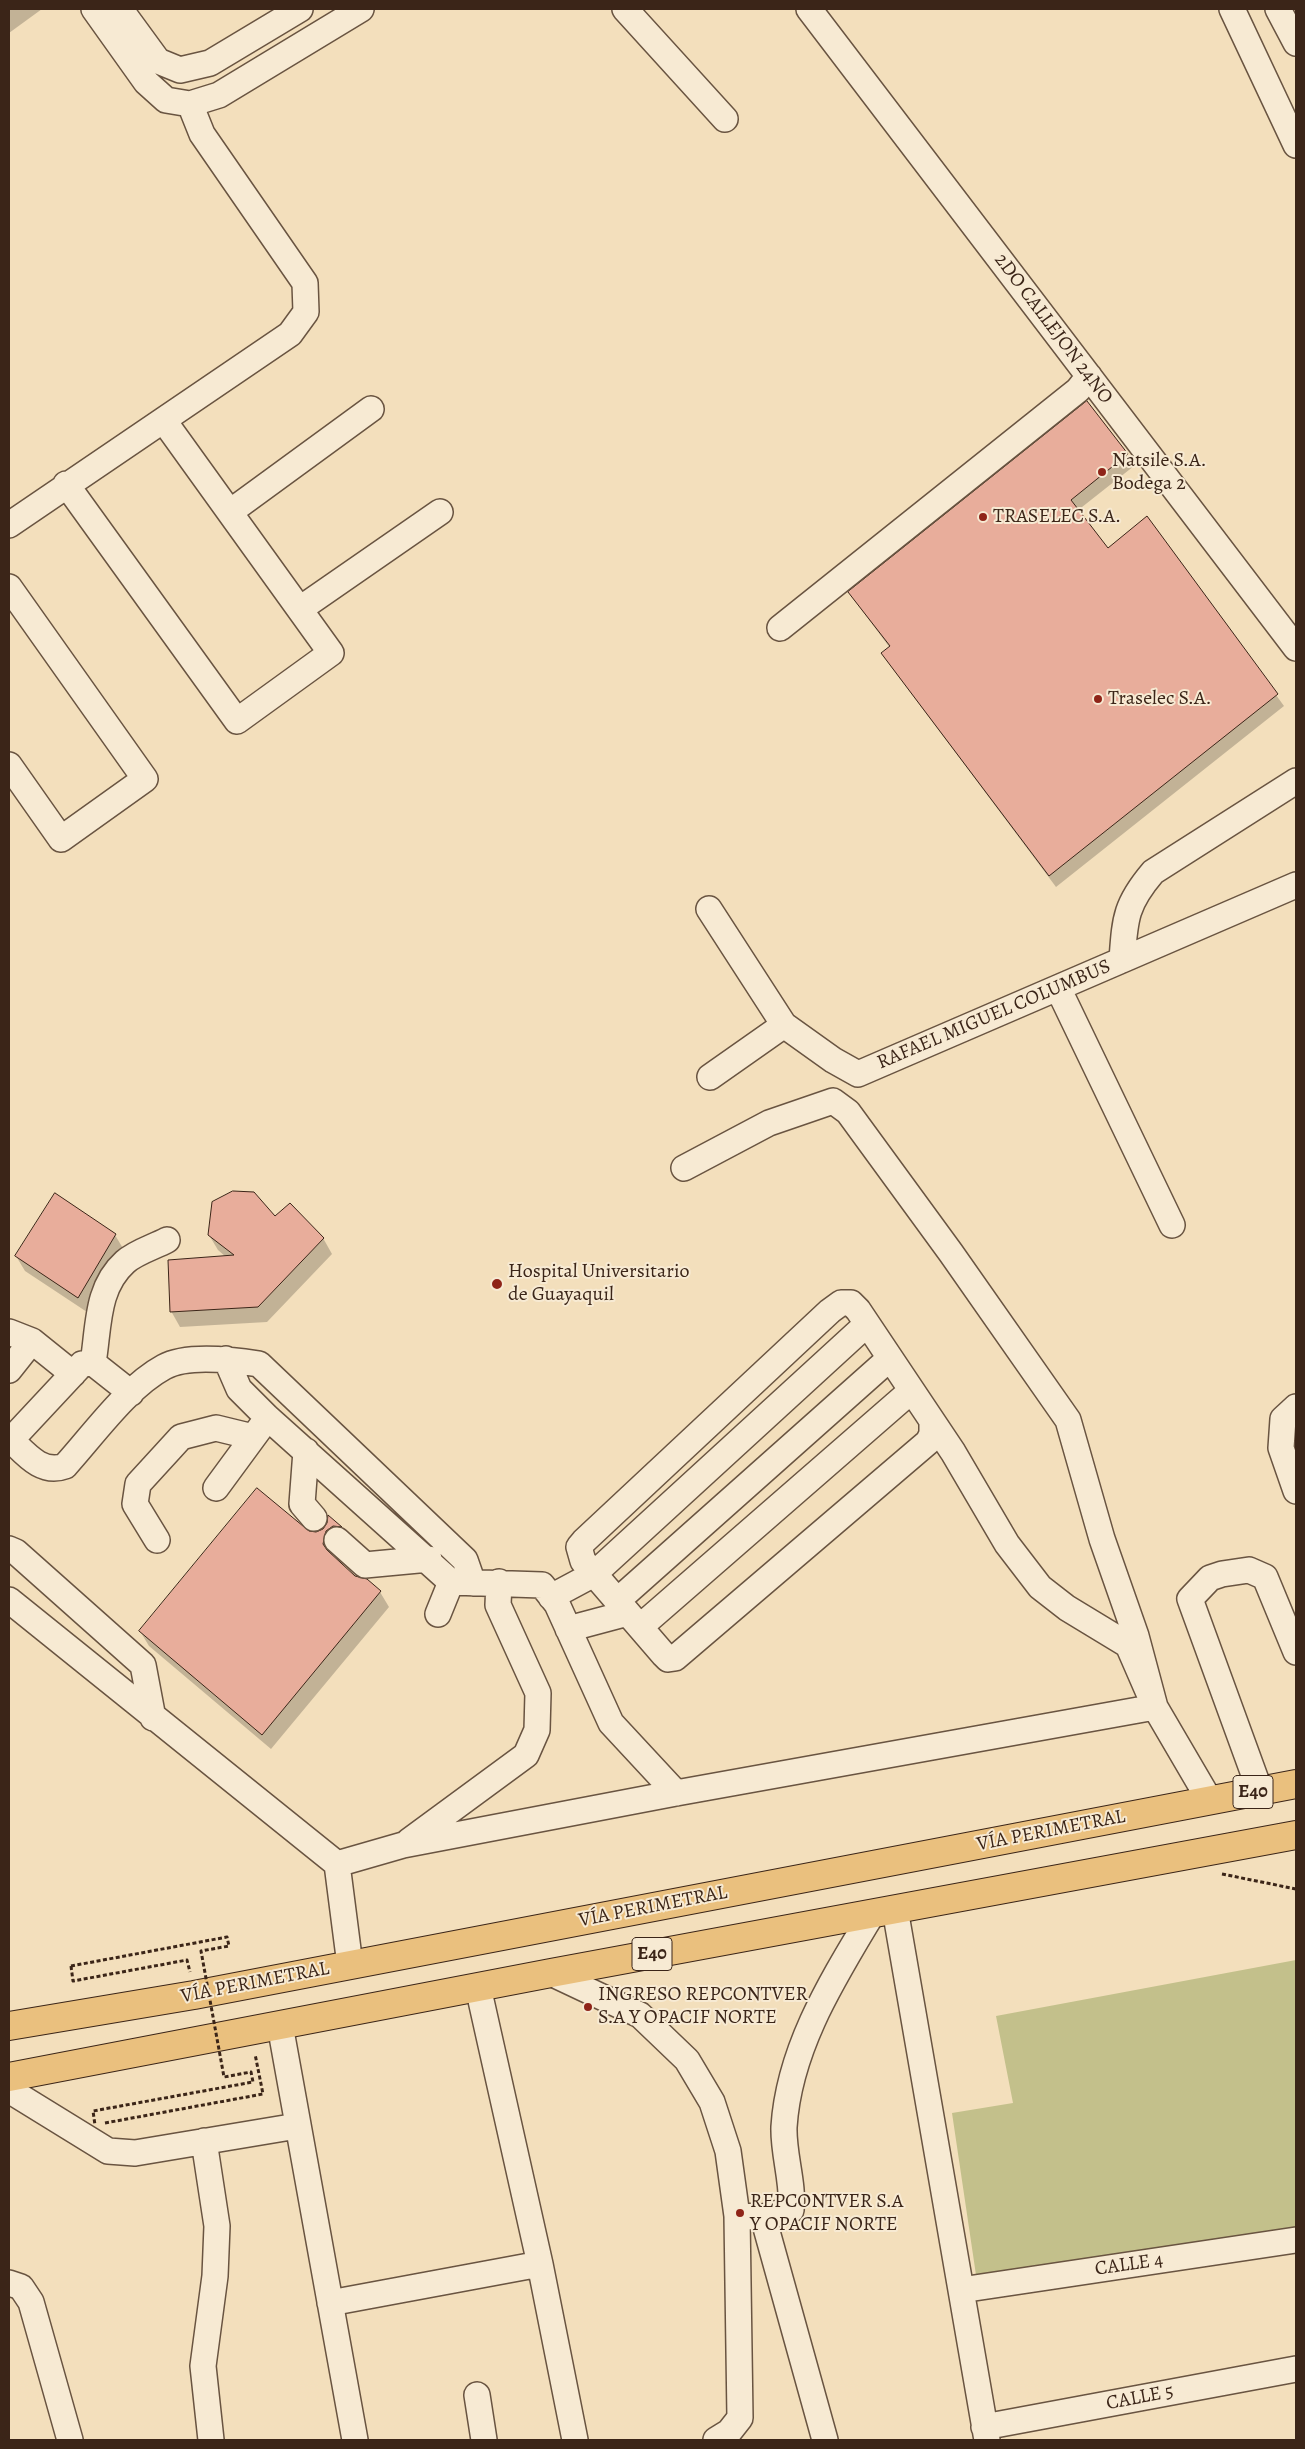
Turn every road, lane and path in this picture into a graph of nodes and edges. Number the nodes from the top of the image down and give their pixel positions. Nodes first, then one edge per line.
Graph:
1 (94, 9) edge
2 (120, 9) edge
3 (300, 9) edge
4 (360, 9) edge
5 (625, 9) edge
6 (809, 9) edge
7 (1232, 9) edge
8 (1278, 9) edge
9 (1296, 43) edge
10 (190, 104) junction
11 (725, 119) dead end
12 (1296, 144) edge
13 (1089, 376) junction
14 (371, 410) dead end
15 (164, 421) junction
16 (66, 484) junction
17 (230, 512) junction
18 (440, 512) dead end
19 (9, 524) edge
20 (9, 587) edge
21 (300, 609) junction
22 (780, 628) dead end
23 (1295, 644) edge
24 (9, 765) edge
25 (1296, 781) edge
26 (1296, 885) edge
27 (709, 909) dead end
28 (1122, 960) junction
29 (1058, 988) junction
30 (784, 1025) junction
31 (710, 1078) dead end
32 (684, 1168) dead end
33 (1172, 1225) dead end
34 (167, 1240) dead end
35 (867, 1324) junction
36 (9, 1332) edge
37 (32, 1341) junction
38 (889, 1359) junction
39 (226, 1360) junction
40 (83, 1368) junction
41 (9, 1370) edge
42 (289, 1391) junction
43 (911, 1391) junction
44 (131, 1393) junction
45 (1296, 1406) edge
46 (932, 1421) junction
47 (260, 1427) junction
48 (10, 1439) edge
49 (306, 1452) junction
50 (216, 1488) dead end
51 (1296, 1491) edge
52 (314, 1518) dead end
53 (157, 1540) dead end
54 (337, 1540) dead end
55 (9, 1549) edge
56 (429, 1559) junction
57 (594, 1574) junction
58 (462, 1582) junction
59 (498, 1582) junction
60 (551, 1597) junction
61 (9, 1600) edge
62 (438, 1614) dead end
63 (628, 1614) junction
64 (568, 1629) junction
65 (1296, 1652) edge
66 (1155, 1707) junction
67 (152, 1718) junction
68 (1296, 1784) edge
69 (1260, 1791) junction
70 (676, 1794) junction
71 (1210, 1801) junction
72 (1296, 1835) edge
73 (403, 1845) junction
74 (337, 1864) junction
75 (1213, 1872) dead end
76 (1296, 1888) edge
77 (884, 1911) junction
78 (350, 1965) junction
79 (551, 1973) junction
80 (478, 1987) junction
81 (194, 1995) junction
82 (280, 2025) junction
83 (9, 2026) edge
84 (251, 2031) junction
85 (9, 2077) edge
86 (9, 2090) edge
87 (297, 2126) junction
88 (204, 2141) junction
89 (737, 2216) junction
90 (762, 2217) junction
91 (1296, 2240) edge
92 (540, 2264) junction
93 (9, 2283) edge
94 (961, 2290) junction
95 (330, 2303) junction
96 (1296, 2369) edge
97 (477, 2395) dead end
98 (986, 2434) edge
99 (70, 2440) edge
100 (211, 2440) edge
101 (355, 2440) edge
102 (484, 2440) edge
103 (575, 2440) edge
104 (716, 2440) edge
105 (825, 2440) edge

1 - 10 street
2 - 3 street
4 - 10 street
5 - 11 street
6 - 13 street, 2DO CALLEJON 24NO
7 - 12 street
8 - 9 street
10 - 15 street
13 - 22 street
13 - 23 street, 2DO CALLEJON 24NO
14 - 17 street
15 - 16 street
15 - 17 street
16 - 19 street
16 - 21 street
17 - 21 street
18 - 21 street
20 - 24 street
25 - 28 street
26 - 28 street, RAFAEL MIGUEL COLUMBUS
27 - 30 street
28 - 29 street, RAFAEL MIGUEL COLUMBUS
29 - 30 street, RAFAEL MIGUEL COLUMBUS
29 - 33 street
30 - 31 street
32 - 66 street
34 - 40 street
35 - 38 street
35 - 57 street
35 - 57 street
36 - 37 street
37 - 40 street
37 - 41 street
38 - 43 street
38 - 63 street
39 - 42 street
39 - 44 street
39 - 47 street
40 - 44 street
40 - 48 street
42 - 47 street
42 - 58 street
43 - 46 street
43 - 63 street
44 - 48 street
45 - 51 street
46 - 63 street
46 - 66 street
47 - 49 street
47 - 50 street
47 - 53 street
49 - 52 street
49 - 56 street
54 - 56 street
55 - 67 street
56 - 58 street
57 - 60 street
57 - 63 street
58 - 59 street
58 - 62 street
59 - 60 street
59 - 73 street
60 - 64 street
61 - 67 street
63 - 64 street
64 - 70 street
65 - 69 street
66 - 70 street
66 - 71 street
67 - 74 street
68 - 69 highway, VÍA PERIMETRAL / E40
69 - 71 highway, VÍA PERIMETRAL / E40
70 - 73 street
71 - 78 highway, VÍA PERIMETRAL / E40
72 - 77 highway, E40
73 - 74 street
74 - 78 street
75 - 76 path
77 - 79 highway, E40
77 - 90 street
77 - 94 street
78 - 81 highway, VÍA PERIMETRAL / E40
79 - 80 highway, E40
79 - 89 street
80 - 82 highway, E40
80 - 92 street
81 - 83 highway, VÍA PERIMETRAL / E40
81 - 84 path, bridge
82 - 84 highway, E40
82 - 87 street
84 - 85 highway, E40
86 - 88 street
87 - 88 street
87 - 95 street
88 - 100 street
89 - 90 street
89 - 104 street
90 - 105 street
91 - 94 street, CALLE 4
92 - 95 street
92 - 103 street
93 - 99 street
94 - 98 street
95 - 101 street
96 - 98 street, CALLE 5
97 - 102 street

